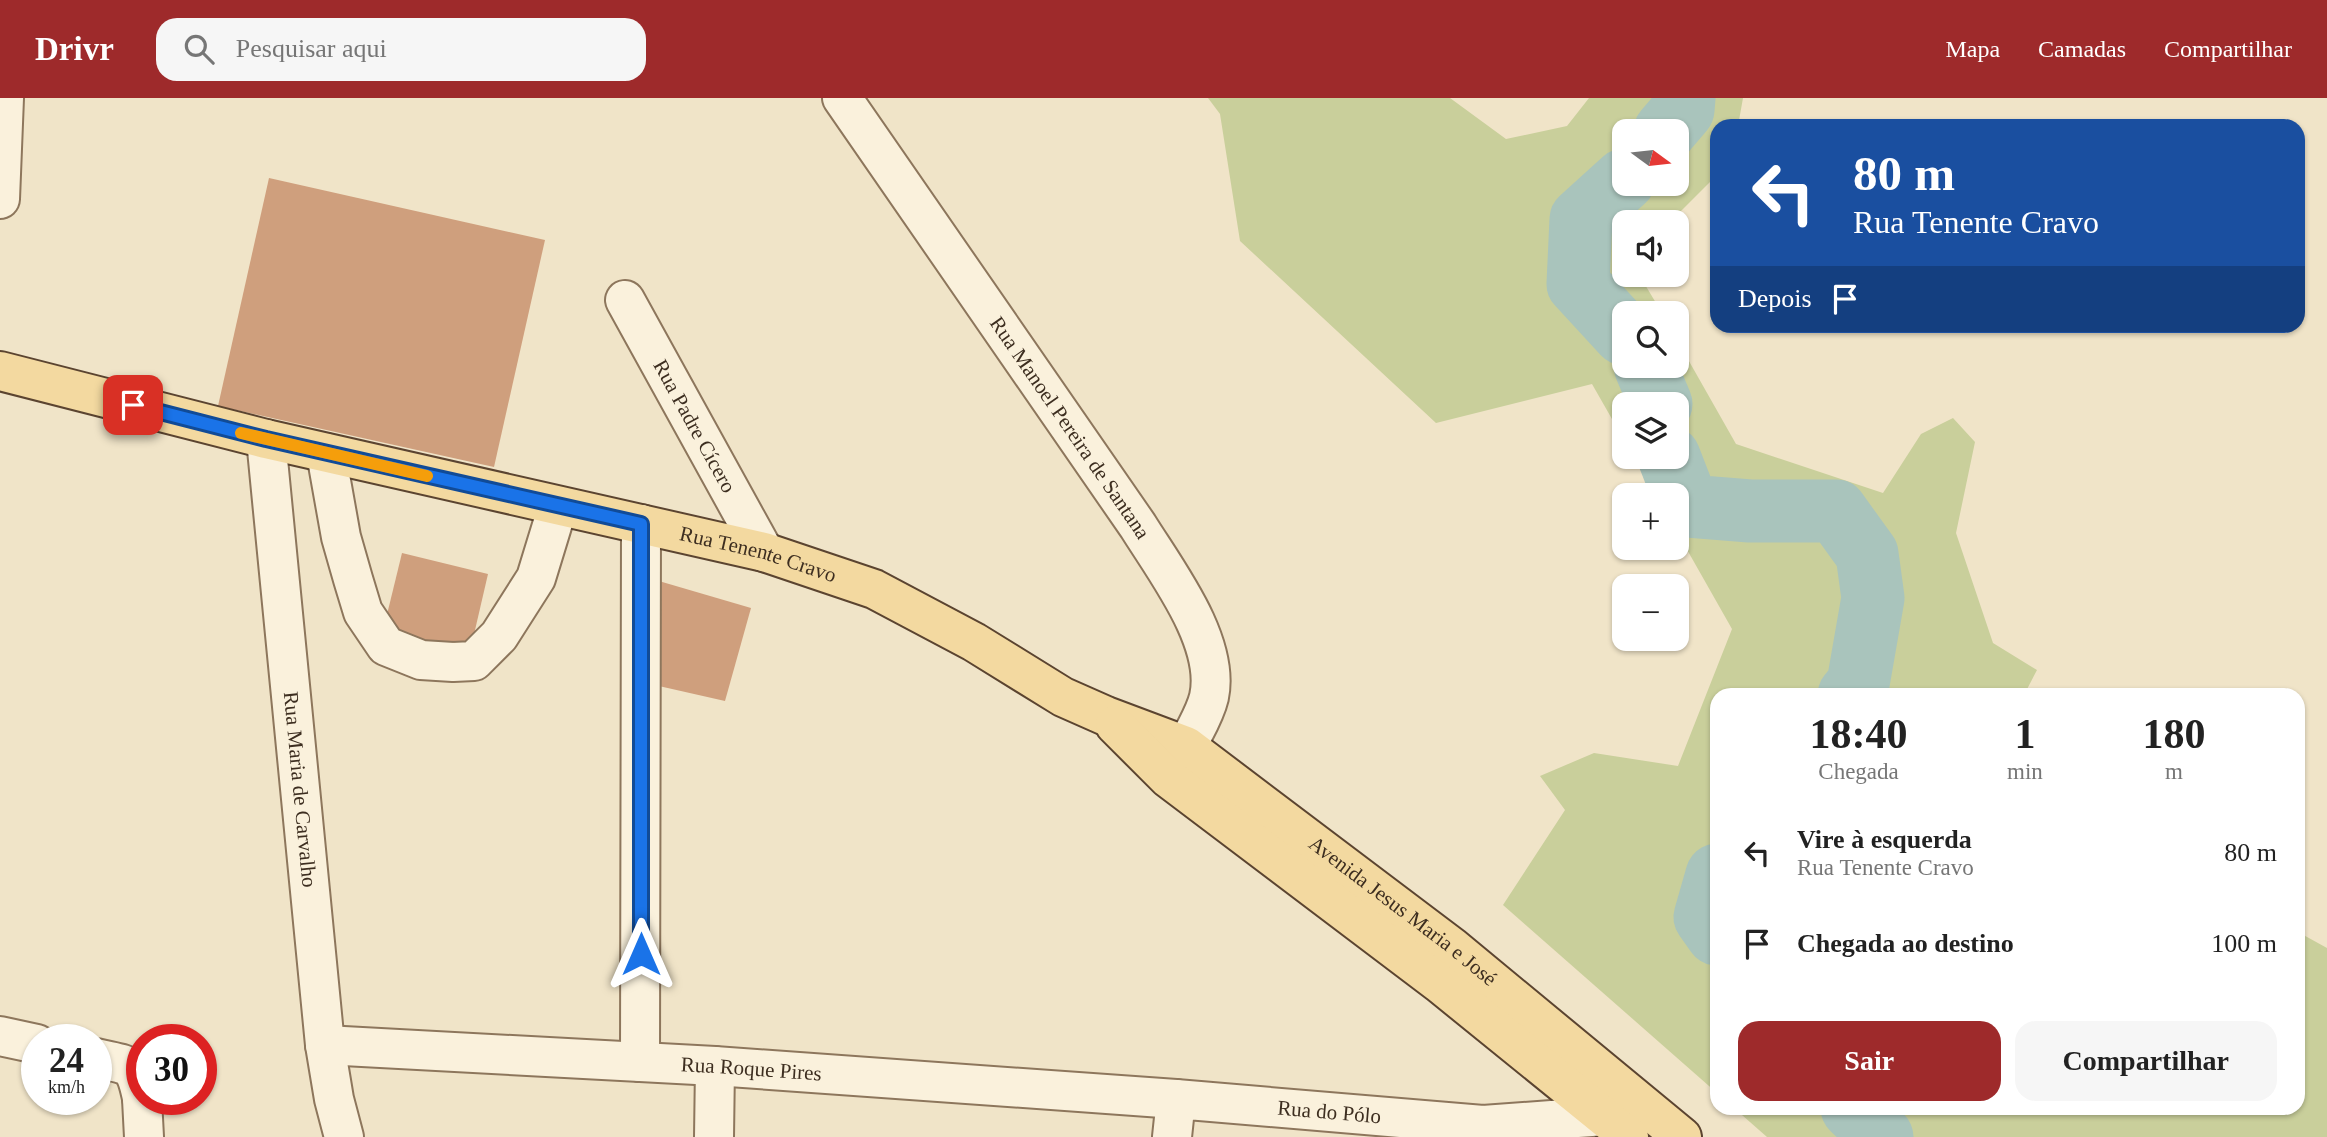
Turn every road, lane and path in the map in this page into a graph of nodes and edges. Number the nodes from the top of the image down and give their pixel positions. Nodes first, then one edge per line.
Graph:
1 (5, 98) edge
2 (842, 98) edge
3 (0, 200) edge
4 (625, 300) dead end
5 (0, 371) edge
6 (266, 439) junction
7 (326, 453) junction
8 (558, 506) junction
9 (641, 524) junction
10 (764, 552) junction
11 (975, 642) joint
12 (1177, 762) junction
13 (0, 1036) edge
14 (21, 1041) edge
15 (325, 1045) junction
16 (640, 1062) junction
17 (715, 1066) junction
18 (1177, 1099) junction
19 (142, 1115) edge
20 (1617, 1127) edge
21 (144, 1137) edge
22 (344, 1137) edge
23 (714, 1137) edge
24 (1172, 1137) edge
25 (1682, 1137) edge

1 - 3 street
2 - 12 street, Rua Manoel Pereira de Santana
4 - 10 street, Rua Padre Cícero
5 - 6 main road, Rua Tenente Cravo
6 - 7 main road, Rua Tenente Cravo
6 - 15 street, Rua Maria de Carvalho
7 - 8 main road, Rua Tenente Cravo
7 - 8 street
8 - 9 main road, Rua Tenente Cravo
9 - 10 main road, Rua Tenente Cravo
9 - 16 street
10 - 11 main road, Rua Tenente Cravo
11 - 12 main road, Avenida Jesus Maria e José
12 - 20 main road, Avenida Jesus Maria e José
12 - 25 main road, Avenida Jesus Maria e José
13 - 14 street
15 - 16 street, Rua Roque Pires
15 - 22 street, Rua Maria de Carvalho
16 - 17 street, Rua Roque Pires
17 - 18 street, Rua Roque Pires
17 - 23 street
18 - 20 street, Rua do Pólo
18 - 24 street
19 - 21 street

